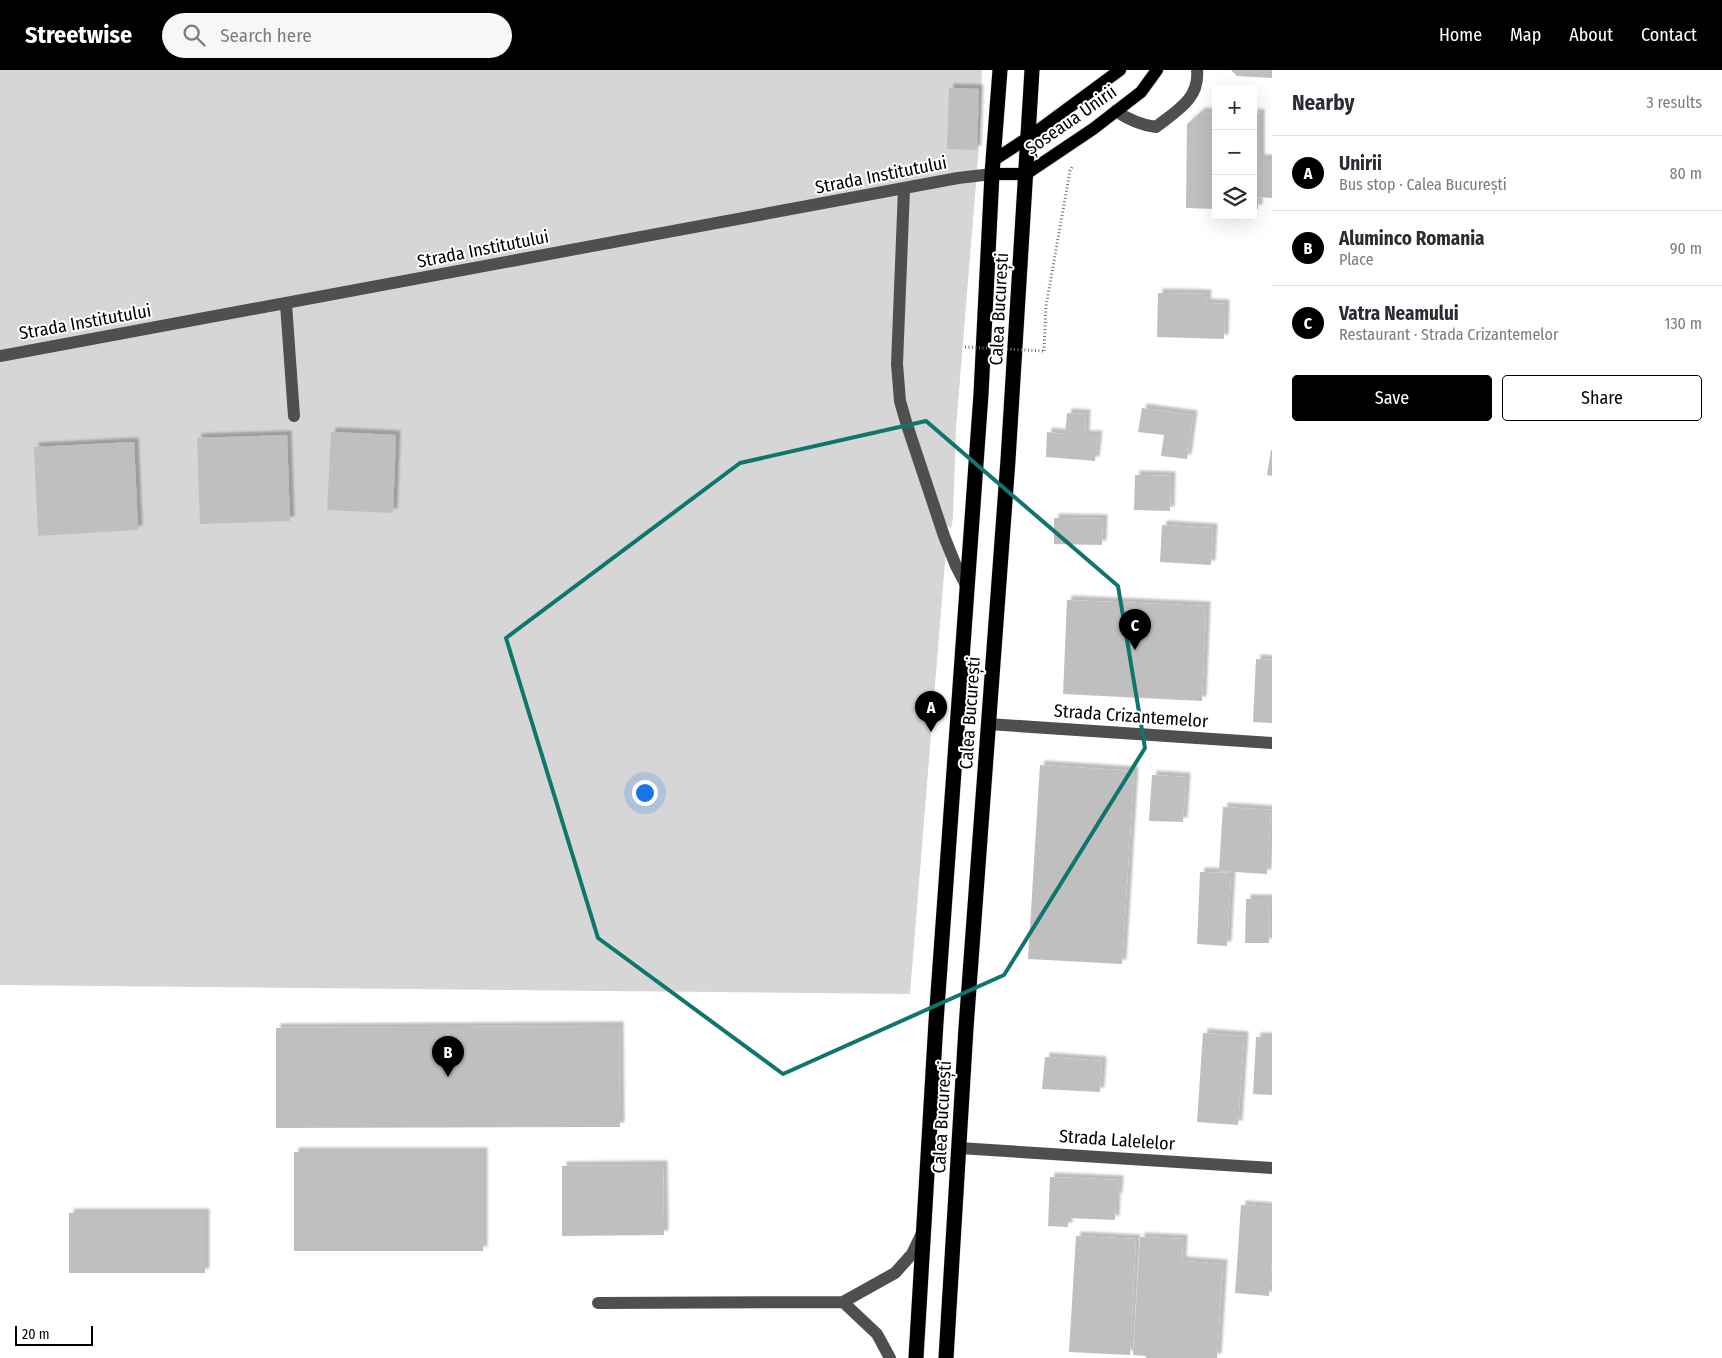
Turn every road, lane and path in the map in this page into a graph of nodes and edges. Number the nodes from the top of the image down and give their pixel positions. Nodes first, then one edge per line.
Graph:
1 (1000, 70) edge
2 (1032, 70) edge
3 (1120, 70) edge
4 (1157, 70) edge
5 (1197, 70) edge
6 (1116, 111) junction
7 (1029, 137) junction
8 (1073, 166) dead end
9 (993, 167) junction
10 (1026, 174) junction
11 (904, 188) junction
12 (286, 304) junction
13 (964, 347) dead end
14 (0, 356) edge
15 (294, 416) dead end
16 (968, 589) junction
17 (988, 724) junction
18 (1272, 743) edge
19 (959, 1148) junction
20 (1272, 1168) edge
21 (923, 1230) junction
22 (844, 1302) junction
23 (598, 1303) dead end
24 (890, 1358) edge
25 (916, 1358) edge
26 (946, 1358) edge

1 - 9 highway, Calea București
2 - 7 highway, Calea București
3 - 7 main road, Șoseaua Unirii
4 - 6 main road, Șoseaua Unirii
5 - 6 street
6 - 10 main road, Șoseaua Unirii
7 - 9 main road, Șoseaua Unirii
7 - 10 highway, Calea București
8 - 13 path, bridge
9 - 10 main road, Șoseaua Unirii
9 - 11 street, Strada Institutului
9 - 16 highway, Calea București
10 - 17 highway, Calea București
11 - 12 street, Strada Institutului
11 - 16 street
12 - 14 street, Strada Institutului
12 - 15 street
16 - 21 highway, Calea București
17 - 18 street, Strada Crizantemelor
17 - 19 highway, Calea București
19 - 20 street, Strada Lalelelor
19 - 26 highway, Calea București
21 - 22 street
21 - 25 highway, Calea București
22 - 23 street
22 - 24 street

